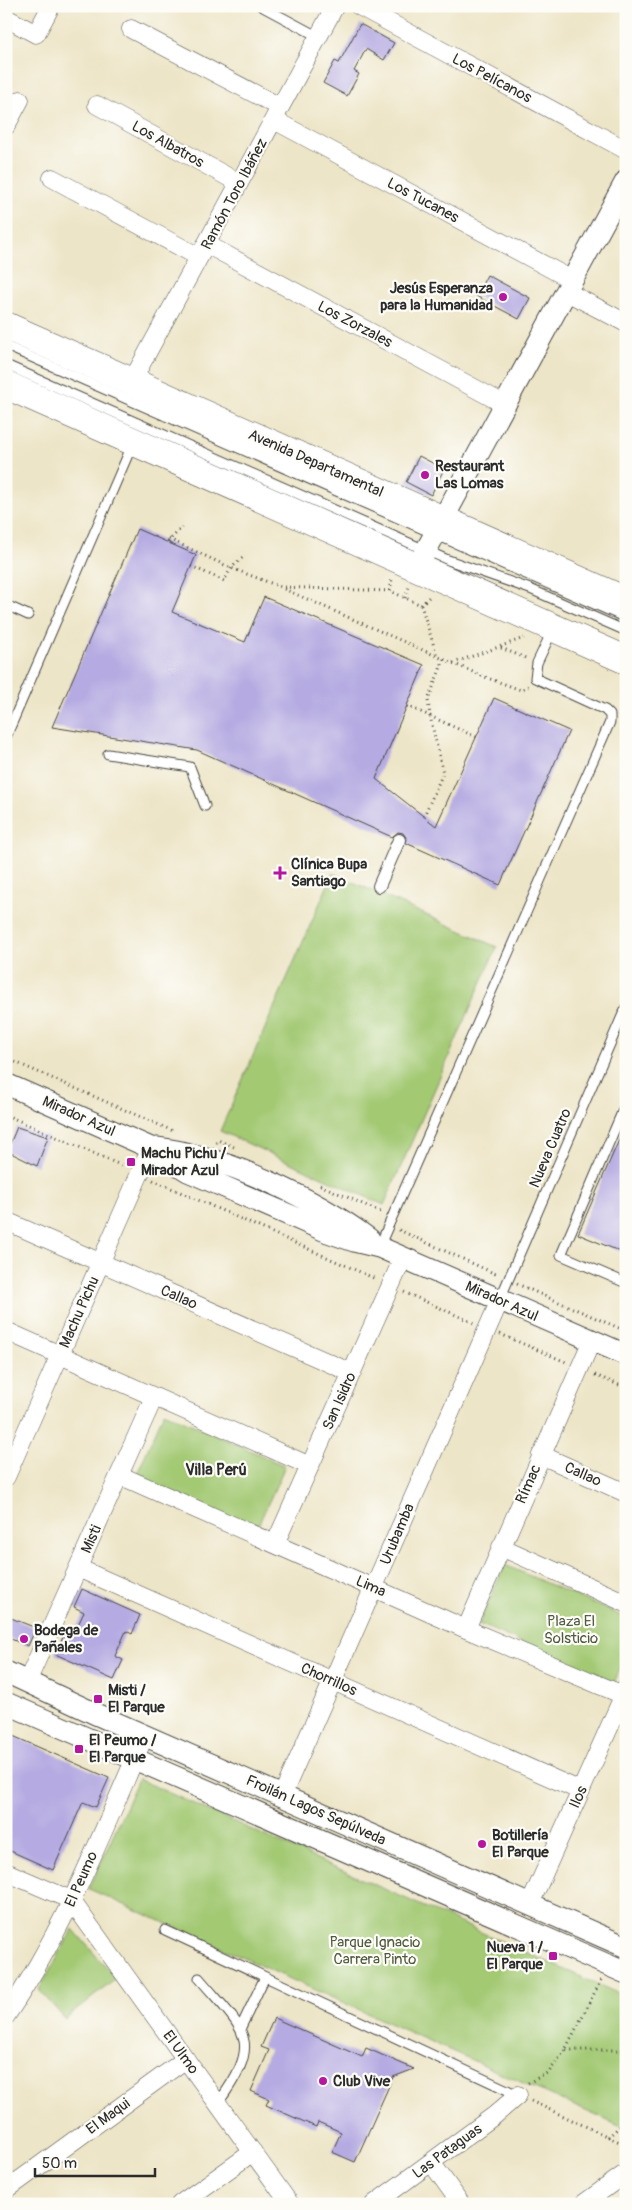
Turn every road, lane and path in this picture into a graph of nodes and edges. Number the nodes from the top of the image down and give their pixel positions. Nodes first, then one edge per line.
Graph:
1 (51, 6) edge
2 (261, 6) edge
3 (335, 6) edge
4 (359, 6) edge
5 (6, 18) edge
6 (131, 29) dead end
7 (319, 37) junction
8 (20, 100) dead end
9 (97, 106) dead end
10 (277, 113) junction
11 (6, 126) edge
12 (626, 150) edge
13 (52, 178) dead end
14 (239, 183) junction
15 (623, 193) edge
16 (203, 251) junction
17 (569, 286) junction
18 (626, 323) edge
19 (6, 326) edge
20 (6, 346) edge
21 (6, 365) edge
22 (132, 381) junction
23 (6, 385) edge
24 (504, 404) junction
25 (159, 433) junction
26 (134, 442) junction
27 (207, 474) junction
28 (274, 484) junction
29 (182, 526) dead end
30 (421, 554) junction
31 (243, 557) dead end
32 (191, 566) dead end
33 (231, 568) junction
34 (281, 588) junction
35 (390, 591) junction
36 (434, 592) dead end
37 (405, 598) junction
38 (626, 601) edge
39 (6, 604) edge
40 (421, 605) junction
41 (28, 614) dead end
42 (626, 618) edge
43 (626, 631) edge
44 (541, 632) junction
45 (500, 648) junction
46 (437, 656) junction
47 (444, 660) junction
48 (626, 660) edge
49 (453, 663) junction
50 (538, 663) junction
51 (535, 678) junction
52 (407, 706) dead end
53 (430, 716) junction
54 (476, 736) dead end
55 (6, 737) edge
56 (108, 754) dead end
57 (205, 806) dead end
58 (424, 816) dead end
59 (399, 840) dead end
60 (379, 886) dead end
61 (626, 1007) edge
62 (6, 1084) edge
63 (626, 1104) edge
64 (6, 1115) edge
65 (151, 1148) junction
66 (140, 1174) junction
67 (6, 1221) edge
68 (378, 1247) junction
69 (403, 1258) junction
70 (101, 1263) junction
71 (626, 1283) edge
72 (390, 1286) junction
73 (500, 1300) junction
74 (486, 1328) junction
75 (6, 1331) edge
76 (592, 1340) junction
77 (60, 1355) junction
78 (626, 1355) edge
79 (579, 1368) junction
80 (352, 1372) junction
81 (626, 1388) edge
82 (154, 1397) junction
83 (541, 1455) junction
84 (310, 1466) junction
85 (119, 1475) junction
86 (6, 1477) edge
87 (626, 1492) edge
88 (275, 1544) junction
89 (501, 1547) junction
90 (78, 1568) junction
91 (374, 1587) junction
92 (626, 1603) edge
93 (466, 1629) junction
94 (6, 1672) edge
95 (332, 1681) junction
96 (27, 1682) junction
97 (625, 1692) edge
98 (6, 1703) edge
99 (145, 1735) junction
100 (134, 1759) junction
101 (581, 1791) junction
102 (282, 1796) junction
103 (448, 1868) junction
104 (6, 1872) edge
105 (437, 1892) junction
106 (71, 1900) junction
107 (530, 1904) junction
108 (165, 1930) dead end
109 (626, 1947) edge
110 (617, 1970) edge
111 (265, 1977) junction
112 (199, 1978) dead end
113 (6, 2016) edge
114 (241, 2027) junction
115 (564, 2050) junction
116 (626, 2050) edge
117 (186, 2059) junction
118 (518, 2095) junction
119 (218, 2103) junction
120 (626, 2121) edge
121 (608, 2137) junction
122 (626, 2145) edge
123 (253, 2152) junction
124 (431, 2162) junction
125 (626, 2173) edge
126 (6, 2190) edge
127 (180, 2204) edge
128 (290, 2204) edge
129 (374, 2204) edge
130 (461, 2204) edge
131 (583, 2204) edge

1 - 5 street
2 - 7 lane
3 - 7 street, Ramón Toro Ibáñez
4 - 12 street, Los Pelícanos
6 - 10 street, Los Tucanes
7 - 10 street, Ramón Toro Ibáñez
8 - 11 street
9 - 14 street, Los Albatros
10 - 14 street, Ramón Toro Ibáñez
10 - 17 street, Los Tucanes
13 - 16 street, Los Zorzales
14 - 16 street, Ramón Toro Ibáñez
15 - 17 street
16 - 22 street, Ramón Toro Ibáñez
16 - 24 street, Los Zorzales
17 - 18 street, Los Tucanes
17 - 24 street
19 - 22 main road, Avenida Departamental
20 - 30 lane
21 - 25 lane
22 - 30 main road, Avenida Departamental
23 - 26 main road, Avenida Departamental
24 - 30 street
25 - 27 lane
25 - 28 lane
26 - 27 main road, Avenida Departamental
26 - 55 lane
27 - 28 lane
27 - 30 main road, Avenida Departamental
28 - 30 lane
29 - 33 path
30 - 35 path
30 - 37 path
30 - 38 main road, Avenida Departamental
30 - 42 lane
30 - 43 lane
30 - 44 main road, Avenida Departamental
31 - 33 path
32 - 33 path
33 - 34 path
34 - 35 path
34 - 46 path
35 - 37 path
36 - 40 path
37 - 40 path
39 - 41 lane
40 - 46 path
44 - 45 path
44 - 48 main road, Avenida Departamental
44 - 50 lane
45 - 49 path
45 - 50 path
46 - 47 path
47 - 49 path
47 - 53 path
49 - 51 path
50 - 51 lane
51 - 68 lane
52 - 53 path
53 - 54 path
53 - 58 path
56 - 57 lane
59 - 60 street
61 - 73 lane, Nueva Cuatro
62 - 65 street, Mirador Azul
63 - 71 lane
64 - 66 path
65 - 66 street, Machu Pichu
65 - 68 street, Mirador Azul
66 - 70 street, Machu Pichu
66 - 72 path
67 - 70 street, Callao
68 - 69 street, Mirador Azul
69 - 72 street, San Isidro
69 - 73 street, Mirador Azul
70 - 77 street, Machu Pichu
70 - 80 street, Callao
72 - 74 path
72 - 80 street, San Isidro
73 - 74 street, Urubamba
73 - 76 street, Mirador Azul
74 - 79 path
74 - 91 street, Urubamba
75 - 77 street
76 - 78 street, Mirador Azul
76 - 79 street, Rímac
77 - 82 street
77 - 86 street, Machu Pichu
79 - 81 path
79 - 83 street, Rímac
80 - 84 street, San Isidro
82 - 84 street
82 - 85 street, Misti
83 - 87 street, Callao
83 - 89 street, Rímac
84 - 88 street, San Isidro
85 - 88 street, Lima
85 - 90 street, Misti
88 - 91 street, Lima
89 - 92 street
89 - 93 street, Rímac
90 - 95 street, Chorrillos
90 - 96 street, Misti
91 - 93 street, Lima
91 - 95 street, Urubamba
93 - 97 street, Lima
94 - 96 street, Froilán Lagos Sepúlveda
95 - 101 street, Chorrillos
95 - 102 street, Urubamba
96 - 99 street, Froilán Lagos Sepúlveda
97 - 101 street, Ilos
98 - 100 street, Froilán Lagos Sepúlveda
99 - 100 street, El Peumo
99 - 102 street, Froilán Lagos Sepúlveda
100 - 105 street, Froilán Lagos Sepúlveda
100 - 106 street, El Peumo
101 - 107 street, Ilos
102 - 103 street, Froilán Lagos Sepúlveda
103 - 105 street
103 - 107 street, Froilán Lagos Sepúlveda
104 - 106 street
105 - 110 street, Froilán Lagos Sepúlveda
106 - 113 street, El Peumo
106 - 117 street, El Ulmo
107 - 109 street, Froilán Lagos Sepúlveda
108 - 111 lane
110 - 115 path
111 - 114 lane
111 - 118 lane
112 - 114 lane
114 - 119 lane
115 - 116 path
115 - 118 path
117 - 119 street, El Ulmo
117 - 126 street, El Maqui
118 - 121 path
118 - 124 street, Las Pataguas
119 - 123 street, El Ulmo
120 - 121 path
121 - 122 path
123 - 127 street
123 - 128 street, El Ulmo
124 - 129 street, Las Pataguas
124 - 130 street
125 - 131 street

